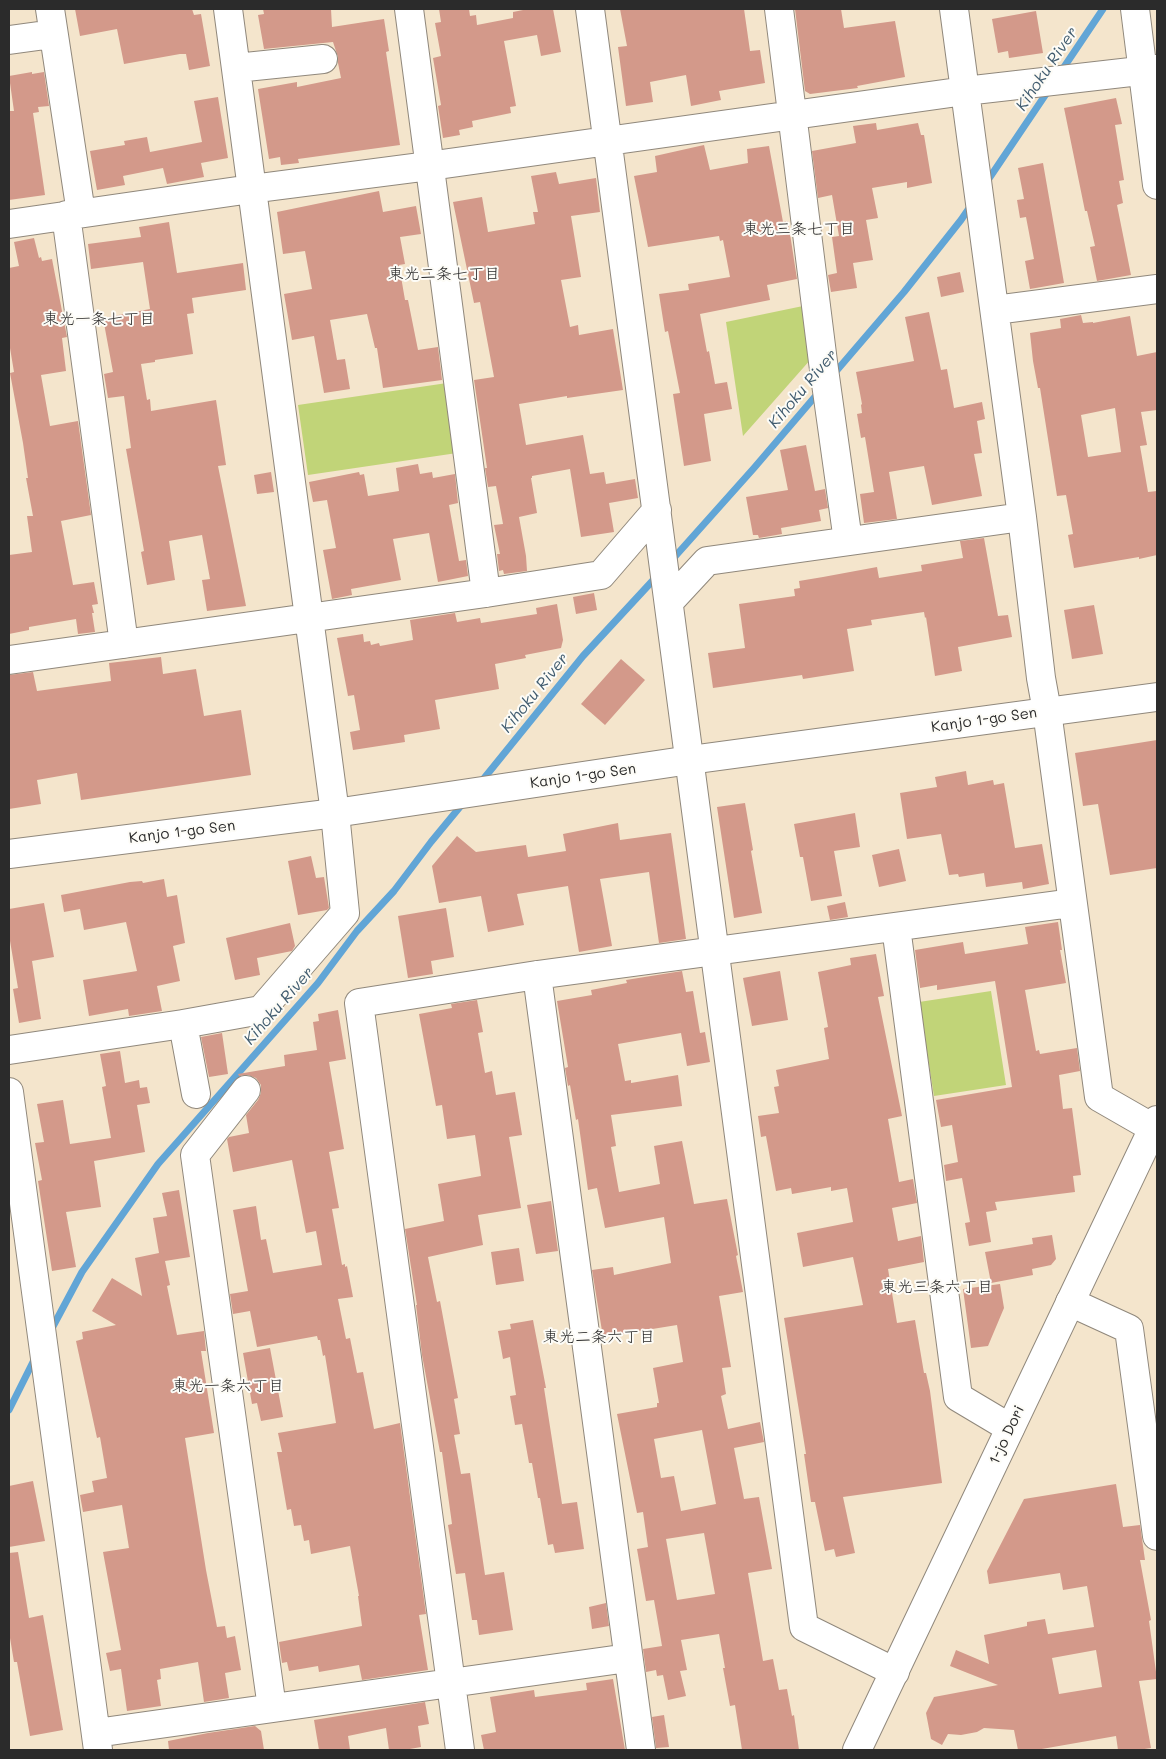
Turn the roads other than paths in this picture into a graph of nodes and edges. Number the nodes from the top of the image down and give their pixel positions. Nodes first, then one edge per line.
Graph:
1 (228, 9) edge
2 (409, 9) edge
3 (590, 9) edge
4 (779, 9) edge
5 (954, 9) edge
6 (1135, 9) edge
7 (51, 21) edge
8 (9, 40) edge
9 (323, 60) dead end
10 (236, 68) junction
11 (1150, 70) edge
12 (965, 91) junction
13 (793, 116) junction
14 (608, 141) junction
15 (429, 166) junction
16 (1157, 185) edge
17 (251, 189) junction
18 (74, 214) junction
19 (9, 224) edge
20 (1157, 289) edge
21 (995, 310) junction
22 (658, 510) junction
23 (1022, 517) junction
24 (848, 540) junction
25 (668, 592) junction
26 (486, 593) junction
27 (309, 618) junction
28 (124, 644) junction
29 (9, 660) edge
30 (1157, 697) edge
31 (1047, 711) junction
32 (690, 760) junction
33 (335, 813) junction
34 (9, 854) edge
35 (1072, 903) junction
36 (896, 927) junction
37 (716, 951) junction
38 (537, 975) junction
39 (183, 1024) junction
40 (9, 1050) edge
41 (246, 1090) dead end
42 (9, 1092) edge
43 (196, 1094) dead end
44 (1155, 1124) edge
45 (1070, 1302) junction
46 (1010, 1428) junction
47 (1157, 1536) edge
48 (628, 1658) junction
49 (895, 1672) junction
50 (451, 1682) junction
51 (272, 1708) junction
52 (97, 1742) edge
53 (460, 1750) edge
54 (641, 1750) edge
55 (857, 1750) edge

1 - 10 street
2 - 15 street
3 - 14 street
4 - 13 street
5 - 12 street
6 - 11 street
7 - 8 street
7 - 18 street
9 - 10 street
10 - 17 street
11 - 12 street
11 - 16 street
12 - 13 street
12 - 21 street
13 - 14 street
13 - 24 street
14 - 15 street
14 - 22 street
15 - 17 street
15 - 26 street
17 - 18 street
17 - 27 street
18 - 19 street
18 - 28 street
20 - 21 street
21 - 23 street
22 - 25 street
22 - 26 street
23 - 24 street
23 - 31 street
24 - 25 street
25 - 32 street
26 - 27 street
27 - 28 street
27 - 33 street
28 - 29 street
30 - 31 street, Kanjo 1-go Sen
31 - 32 street, Kanjo 1-go Sen
31 - 35 street
32 - 33 street, Kanjo 1-go Sen
32 - 37 street
33 - 34 street, Kanjo 1-go Sen
33 - 39 street
35 - 36 street
35 - 44 street
36 - 37 street
36 - 46 street
37 - 38 street
37 - 49 street
38 - 48 street
38 - 50 street
39 - 40 street
39 - 43 street
41 - 51 street
42 - 52 street
44 - 45 street, 1-jo Dori
45 - 46 street, 1-jo Dori
45 - 47 street
46 - 49 street, 1-jo Dori
48 - 50 street
48 - 54 street
49 - 55 street, 1-jo Dori
50 - 51 street
50 - 53 street
51 - 52 street

